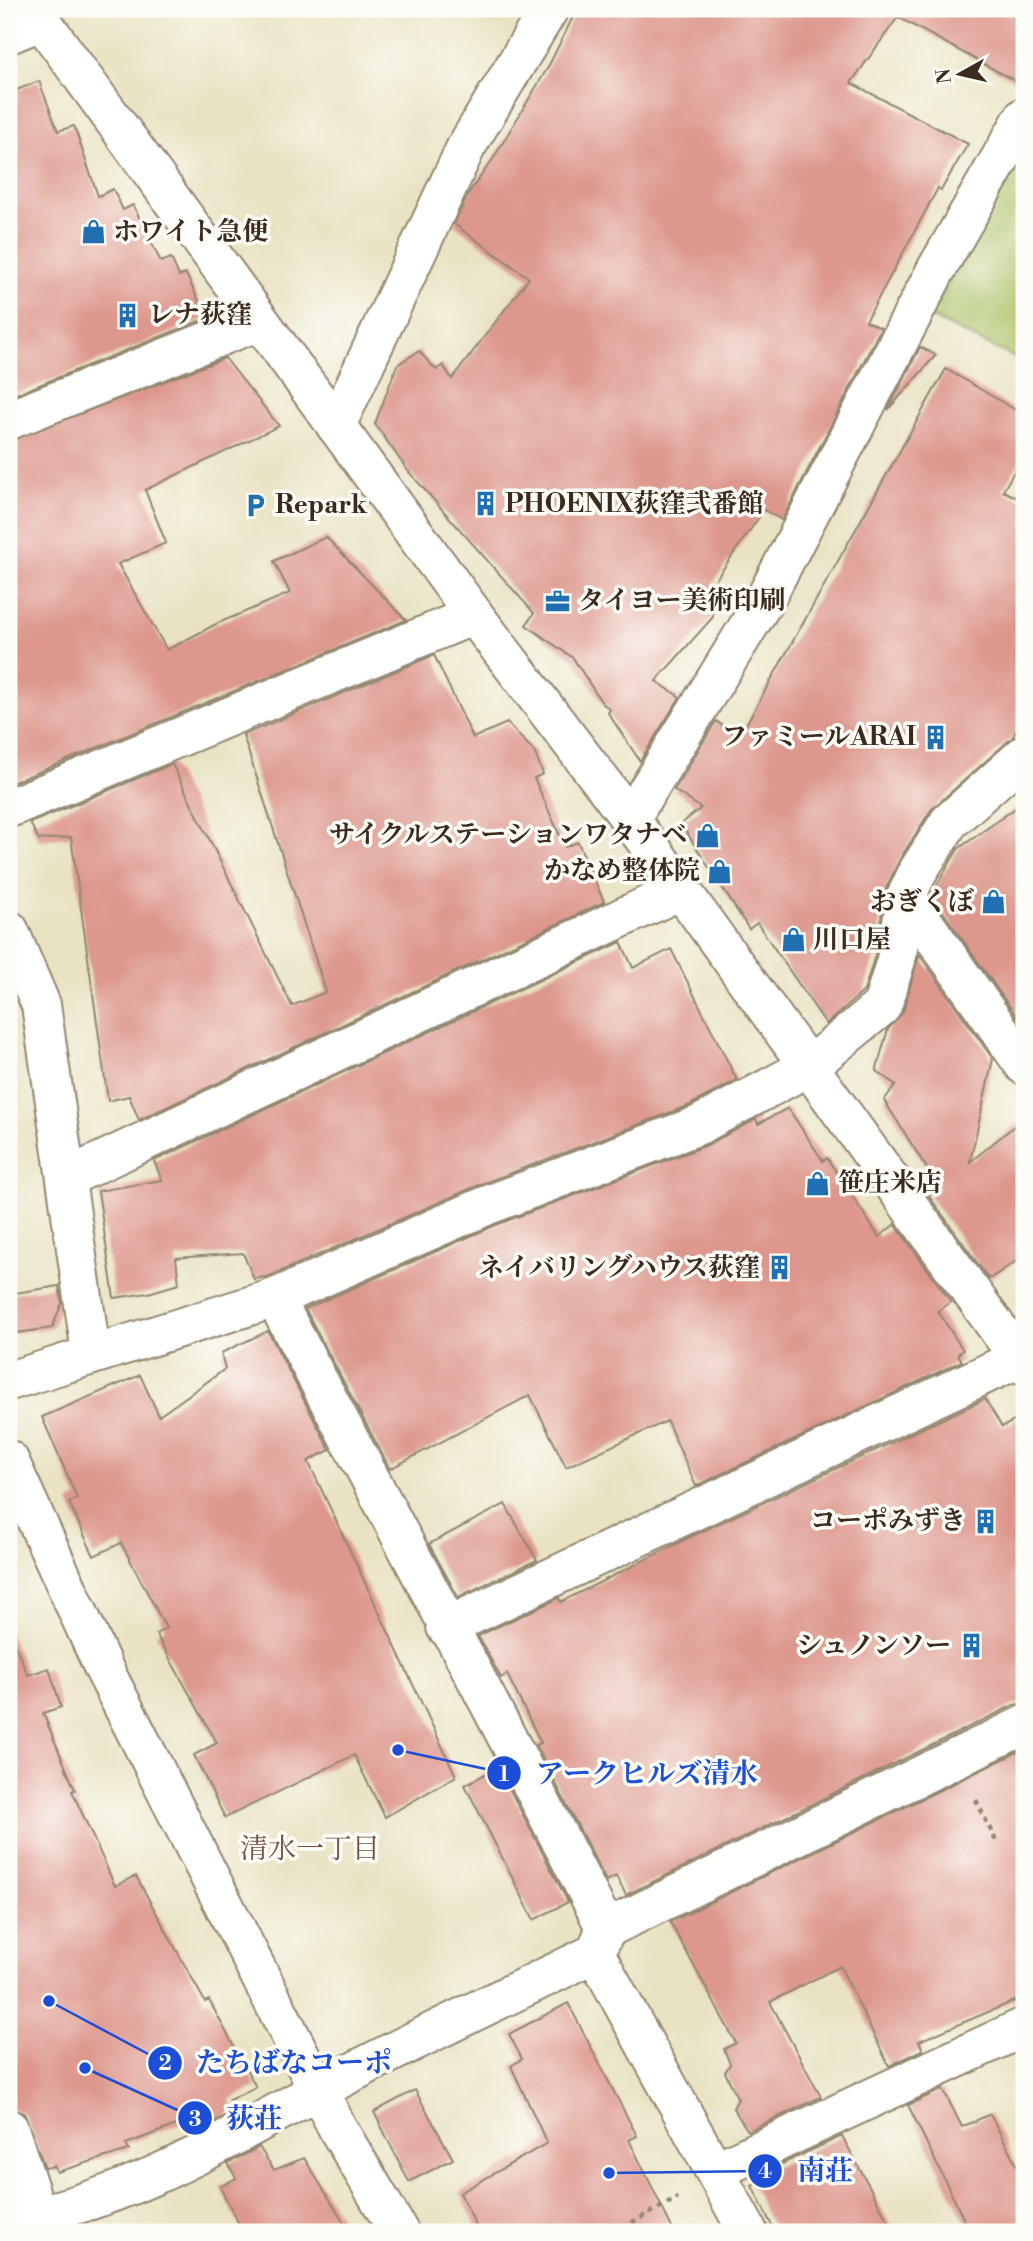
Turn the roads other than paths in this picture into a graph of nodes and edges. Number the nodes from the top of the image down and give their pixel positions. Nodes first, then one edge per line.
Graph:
1 (549, 9) edge
2 (27, 21) edge
3 (1024, 117) edge
4 (259, 321) junction
5 (9, 420) edge
6 (336, 426) junction
7 (474, 615) junction
8 (1024, 755) edge
9 (9, 807) edge
10 (630, 819) junction
11 (681, 890) junction
12 (906, 897) junction
13 (9, 930) edge
14 (1024, 1065) edge
15 (808, 1067) junction
16 (66, 1178) junction
17 (275, 1298) junction
18 (91, 1353) junction
19 (1022, 1359) edge
20 (9, 1381) edge
21 (9, 1460) edge
22 (446, 1627) junction
23 (1024, 1725) edge
24 (601, 1941) junction
25 (1019, 2041) edge
26 (320, 2091) junction
27 (9, 2129) edge
28 (718, 2173) junction
29 (23, 2218) edge
30 (399, 2232) edge
31 (748, 2232) edge

1 - 6 street
2 - 4 street
3 - 10 street
4 - 5 street
4 - 6 street
6 - 7 street
7 - 9 street
7 - 10 street
8 - 12 street
10 - 11 street
11 - 15 street
11 - 16 street
12 - 14 street
12 - 15 street
13 - 16 street
15 - 17 street
15 - 19 street
16 - 18 street
17 - 18 street
17 - 22 street
18 - 20 street
19 - 22 street
21 - 26 street
22 - 24 street
23 - 24 street
24 - 26 street
24 - 28 street
25 - 28 street
26 - 29 street
26 - 30 street
27 - 29 street
28 - 31 street

